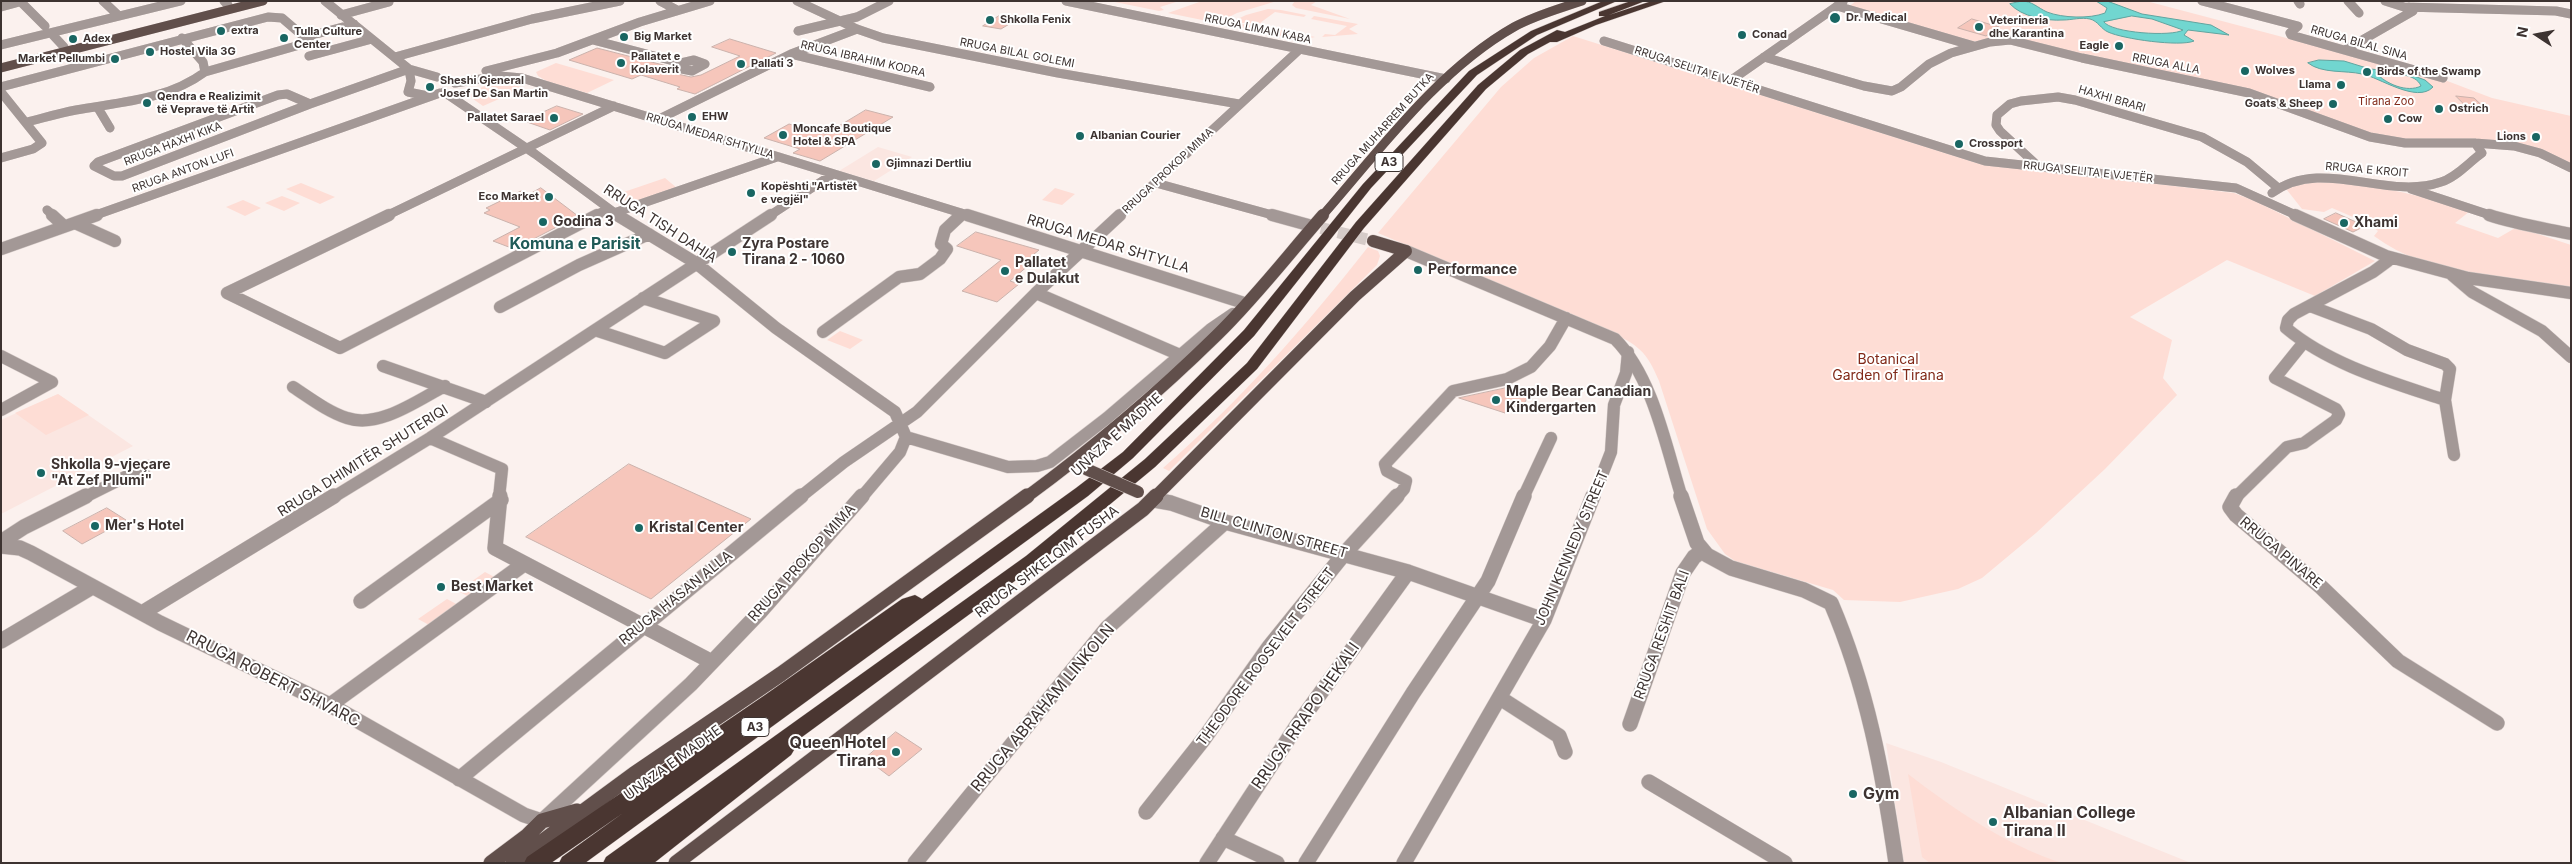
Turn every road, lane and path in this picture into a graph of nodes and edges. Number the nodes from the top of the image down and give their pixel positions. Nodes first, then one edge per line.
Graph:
1 (103, 1) edge
2 (181, 1) edge
3 (244, 1) edge
4 (262, 1) edge
5 (568, 1) edge
6 (620, 1) edge
7 (660, 1) edge
8 (710, 1) edge
9 (797, 1) edge
10 (889, 1) edge
11 (1066, 1) edge
12 (1582, 1) edge
13 (1600, 1) edge
14 (1613, 1) edge
15 (1641, 1) edge
16 (1662, 1) edge
17 (2202, 1) edge
18 (2348, 1) edge
19 (2385, 1) edge
20 (22, 2) edge
21 (329, 2) edge
22 (389, 2) edge
23 (226, 3) edge
24 (1840, 4) edge
25 (1, 6) edge
26 (2409, 7) junction
27 (677, 10) junction
28 (570, 11) junction
29 (2359, 13) dead end
30 (2571, 14) edge
31 (342, 15) junction
32 (119, 16) junction
33 (840, 21) junction
34 (354, 24) junction
35 (45, 26) dead end
36 (858, 30) junction
37 (798, 31) dead end
38 (51, 33) junction
39 (305, 37) junction
40 (182, 38) junction
41 (372, 39) junction
42 (593, 40) junction
43 (1604, 41) dead end
44 (1519, 42) junction
45 (1, 45) edge
46 (1974, 46) junction
47 (64, 47) junction
48 (1532, 47) junction
49 (1300, 49) junction
50 (2345, 50) junction
51 (791, 54) junction
52 (309, 56) dead end
53 (1764, 57) junction
54 (395, 58) junction
55 (526, 61) junction
56 (1, 63) edge
57 (682, 63) dead end
58 (1, 68) edge
59 (409, 69) junction
60 (205, 72) junction
61 (437, 77) junction
62 (1446, 78) junction
63 (2443, 78) dead end
64 (527, 80) junction
65 (454, 81) junction
66 (1730, 81) junction
67 (1, 87) edge
68 (930, 87) dead end
69 (408, 88) junction
70 (1, 92) edge
71 (442, 92) junction
72 (310, 104) junction
73 (1239, 104) junction
74 (614, 106) junction
75 (98, 108) junction
76 (372, 116) junction
77 (657, 120) junction
78 (27, 122) junction
79 (110, 128) dead end
80 (2475, 143) junction
81 (527, 149) junction
82 (777, 157) junction
83 (1, 158) edge
84 (2039, 167) junction
85 (2571, 168) edge
86 (832, 174) junction
87 (1156, 183) junction
88 (2277, 187) junction
89 (2406, 187) junction
90 (2265, 200) junction
91 (47, 210) dead end
92 (611, 211) junction
93 (962, 214) junction
94 (75, 222) junction
95 (64, 226) junction
96 (38, 227) dead end
97 (1316, 227) junction
98 (649, 234) junction
99 (2571, 234) edge
100 (1, 240) edge
101 (115, 241) dead end
102 (1373, 241) tunnel mouth
103 (1, 249) edge
104 (1082, 251) junction
105 (1406, 251) junction
106 (2386, 256) junction
107 (696, 263) junction
108 (2452, 275) junction
109 (1036, 293) junction
110 (2571, 293) edge
111 (643, 298) junction
112 (1244, 303) junction
113 (2310, 306) junction
114 (500, 307) dead end
115 (1233, 314) junction
116 (1566, 318) junction
117 (595, 330) junction
118 (823, 332) dead end
119 (2304, 342) junction
120 (1628, 352) junction
121 (1, 356) edge
122 (1180, 356) junction
123 (2571, 356) edge
124 (383, 366) dead end
125 (445, 386) junction
126 (293, 387) dead end
127 (2445, 400) junction
128 (486, 402) junction
129 (1, 410) edge
130 (904, 431) junction
131 (430, 438) junction
132 (1551, 438) dead end
133 (2454, 455) dead end
134 (147, 466) dead end
135 (1080, 466) junction
136 (501, 500) junction
137 (1154, 500) junction
138 (1225, 522) junction
139 (1, 542) edge
140 (1, 546) edge
141 (1702, 551) junction
142 (1344, 554) junction
143 (524, 564) junction
144 (1408, 572) junction
145 (92, 587) junction
146 (942, 591) junction
147 (1478, 596) junction
148 (361, 600) dead end
149 (142, 613) junction
150 (1544, 620) junction
151 (642, 625) junction
152 (1, 641) edge
153 (712, 662) junction
154 (856, 686) junction
155 (1500, 698) junction
156 (330, 705) junction
157 (2496, 723) dead end
158 (1630, 724) dead end
159 (1565, 752) dead end
160 (458, 779) junction
161 (1649, 782) dead end
162 (594, 804) junction
163 (1146, 812) dead end
164 (542, 821) junction
165 (527, 836) junction
166 (1223, 838) junction
167 (491, 863) edge
168 (503, 863) edge
169 (513, 863) edge
170 (534, 863) edge
171 (569, 863) edge
172 (613, 863) edge
173 (638, 863) edge
174 (676, 863) edge
175 (915, 863) edge
176 (1207, 863) edge
177 (1277, 863) edge
178 (1306, 863) edge
179 (1404, 863) edge
180 (1785, 863) edge
181 (1896, 863) edge

1 - 32 street
2 - 32 street
3 - 23 main road
4 - 58 main road
5 - 28 street
6 - 28 street
7 - 27 street
8 - 27 street
9 - 33 street, RRUGA BILAL GOLEMI
10 - 33 street
11 - 49 street, RRUGA LIMAN KABA
12 - 62 main road, RRUGA MUHARREM BUTKA
13 - 44 highway
14 - 44 highway, UNAZA E MADHE / A3
15 - 48 highway, A3
16 - 48 highway
17 - 50 street, RRUGA BILAL SINA
18 - 29 street
19 - 26 street
20 - 25 street
20 - 35 street
21 - 31 street
22 - 31 street
23 - 47 main road
24 - 46 street
24 - 53 street
26 - 30 street
26 - 50 street
27 - 42 street
28 - 54 street
31 - 34 street
32 - 38 street
33 - 36 street, RRUGA BILAL GOLEMI
33 - 37 street
34 - 39 street
34 - 41 street
36 - 51 street
36 - 73 street, RRUGA BILAL GOLEMI
38 - 45 street
38 - 47 street
39 - 40 street
39 - 60 street
40 - 60 street
40 - 67 street
41 - 52 street
41 - 54 street
42 - 55 street
42 - 57 street
43 - 66 street, RRUGA SELITA E VJETËR
44 - 146 highway, UNAZA E MADHE / A3
46 - 53 street, RRUGA ALLA
46 - 80 street, RRUGA ALLA
47 - 56 main road
48 - 154 highway, A3
49 - 62 street, RRUGA LIMAN KABA
49 - 73 street, RRUGA PROKOP MIMA
50 - 63 street, RRUGA BILAL SINA
51 - 68 street, RRUGA IBRAHIM KODRA
51 - 77 street
53 - 66 street
54 - 59 street
55 - 64 street
55 - 65 street
59 - 61 street
59 - 69 street
59 - 72 street, RRUGA HAXHI KIKA
60 - 75 street
61 - 65 street
61 - 69 street, RRUGA ANTON LUFI
62 - 97 main road, RRUGA MUHARREM BUTKA
64 - 65 street, RRUGA MEDAR SHTYLLA
64 - 74 street, RRUGA MEDAR SHTYLLA
65 - 71 street
66 - 84 street, RRUGA SELITA E VJETËR
69 - 71 street
69 - 76 street, RRUGA ANTON LUFI
70 - 78 street
71 - 76 street, RRUGA ANTON LUFI
71 - 81 street, RRUGA TISH DAHIA
72 - 72 street, RRUGA HAXHI KIKA
73 - 87 street, RRUGA PROKOP MIMA
74 - 77 street, RRUGA MEDAR SHTYLLA
74 - 81 street
75 - 78 street
75 - 79 street
76 - 94 street, RRUGA ANTON LUFI
77 - 82 street, RRUGA MEDAR SHTYLLA
78 - 83 street
80 - 85 street, RRUGA ALLA
80 - 89 street, RRUGA E KROIT
81 - 92 street, RRUGA TISH DAHIA
81 - 92 street
82 - 86 street, RRUGA MEDAR SHTYLLA
82 - 92 street
84 - 88 street, HAXHI BRARI
84 - 90 street, RRUGA SELITA E VJETËR
86 - 93 street, RRUGA MEDAR SHTYLLA
86 - 107 street, RRUGA DHIMITËR SHUTERIQI
87 - 97 street
87 - 104 street, RRUGA PROKOP MIMA
88 - 89 street, RRUGA E KROIT
88 - 90 street
89 - 99 street
90 - 106 street, RRUGA SELITA E VJETËR
91 - 95 street
92 - 98 street, RRUGA TISH DAHIA
93 - 104 street, RRUGA MEDAR SHTYLLA
93 - 118 street
94 - 95 street, RRUGA ANTON LUFI
94 - 101 street
95 - 103 street, RRUGA ANTON LUFI
96 - 100 street
97 - 112 main road, RRUGA MUHARREM BUTKA
98 - 107 street, RRUGA TISH DAHIA
98 - 114 street
102 - 105 main road
104 - 109 street, RRUGA PROKOP MIMA
104 - 112 street, RRUGA MEDAR SHTYLLA
105 - 116 street
105 - 137 main road, RRUGA SHKELQIM FUSHA
106 - 108 street, RRUGA SELITA E VJETËR
106 - 113 street
107 - 111 street, RRUGA DHIMITËR SHUTERIQI
107 - 130 street, RRUGA TISH DAHIA
108 - 110 street, RRUGA SELITA E VJETËR
108 - 123 street
109 - 122 street
109 - 130 street, RRUGA PROKOP MIMA
111 - 117 street, RRUGA DHIMITËR SHUTERIQI
111 - 117 street
112 - 115 main road, RRUGA MUHARREM BUTKA
113 - 119 street
113 - 127 street
115 - 122 street
115 - 135 main road, RRUGA MUHARREM BUTKA
116 - 120 street
116 - 142 street, THEODORE ROOSEVELT STREET
117 - 128 street, RRUGA DHIMITËR SHUTERIQI
119 - 127 street
119 - 157 street, RRUGA PINARE
120 - 141 street
120 - 150 street, JOHN KENNEDY STREET
121 - 129 street
122 - 130 street
124 - 125 street
125 - 126 street
125 - 128 street
127 - 133 street
128 - 131 street, RRUGA DHIMITËR SHUTERIQI
130 - 151 street, RRUGA HASAN ALLA
130 - 153 street, RRUGA PROKOP MIMA
131 - 136 street
131 - 149 street, RRUGA DHIMITËR SHUTERIQI
132 - 147 street
134 - 139 street
135 - 137 main road, BILL CLINTON STREET, bridge
135 - 162 main road, RRUGA MUHARREM BUTKA
136 - 143 street
136 - 148 street
137 - 138 street, BILL CLINTON STREET
137 - 174 main road, RRUGA SHKELQIM FUSHA
138 - 142 street, BILL CLINTON STREET
138 - 175 street, RRUGA ABRAHAM LINKOLN
140 - 145 street, RRUGA ROBERT SHVARC
141 - 158 street, RRUGA RESHIT BALI
141 - 181 street
142 - 144 street, BILL CLINTON STREET
142 - 163 street, THEODORE ROOSEVELT STREET
143 - 151 street
143 - 156 street
144 - 147 street, BILL CLINTON STREET
144 - 166 street, RRUGA RRAPO HEKALI
145 - 149 street, RRUGA ROBERT SHVARC
145 - 152 street
146 - 170 highway
146 - 171 highway, UNAZA E MADHE / A3
147 - 150 street, BILL CLINTON STREET
147 - 178 street
149 - 156 street, RRUGA ROBERT SHVARC
150 - 155 street, JOHN KENNEDY STREET
151 - 153 street
151 - 160 street, RRUGA HASAN ALLA
153 - 164 street, RRUGA PROKOP MIMA
154 - 172 highway, A3
154 - 173 highway
155 - 159 street
155 - 179 street, JOHN KENNEDY STREET
156 - 160 street, RRUGA ROBERT SHVARC
160 - 164 street, RRUGA ROBERT SHVARC
161 - 180 street
162 - 164 main road
162 - 169 main road
164 - 165 main road
165 - 167 main road
165 - 168 main road
166 - 176 street, RRUGA RRAPO HEKALI
166 - 177 street

